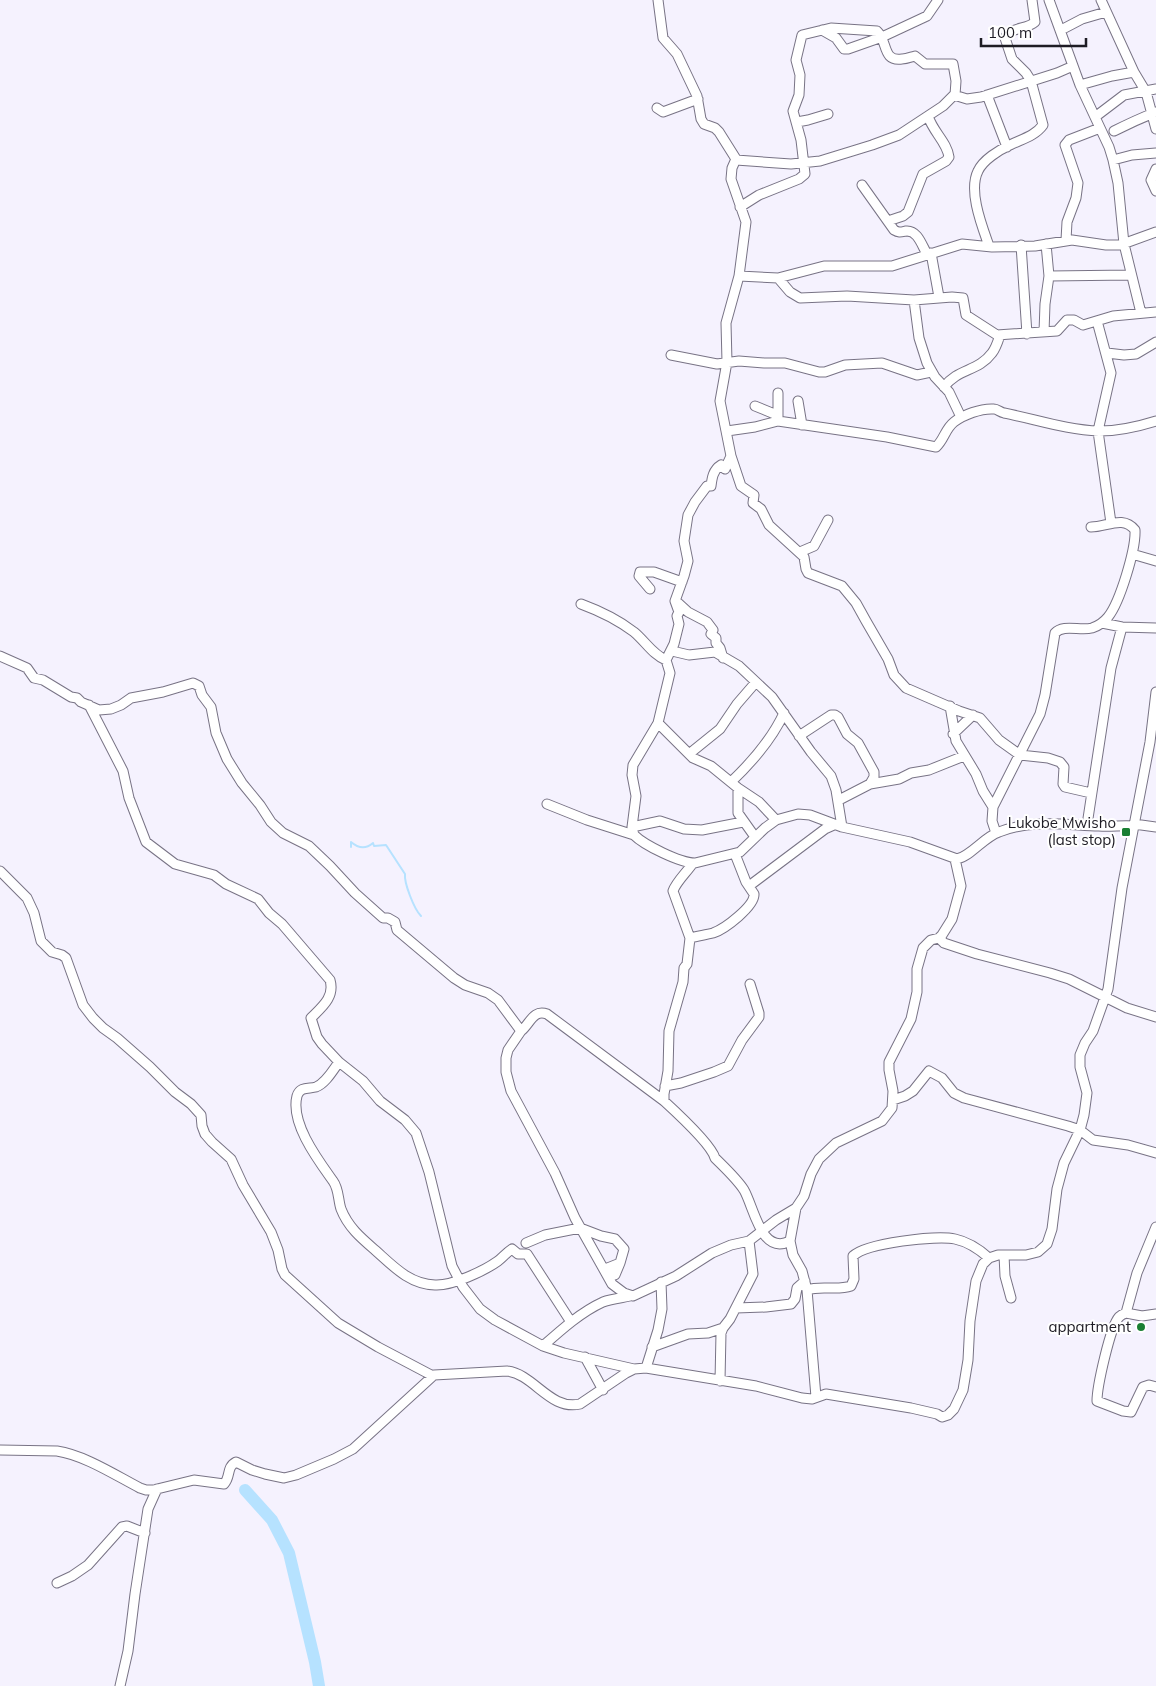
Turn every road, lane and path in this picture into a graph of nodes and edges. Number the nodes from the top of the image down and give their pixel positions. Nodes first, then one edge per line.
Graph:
1 (658, 0) edge
2 (938, 0) edge
3 (1032, 0) edge
4 (1049, 0) edge
5 (1101, 0) edge
6 (1106, 12) junction
7 (822, 30) junction
8 (1061, 30) junction
9 (882, 37) junction
10 (1073, 66) junction
11 (1134, 72) junction
12 (1031, 81) junction
13 (1080, 85) junction
14 (1156, 89) edge
15 (1146, 92) junction
16 (955, 95) junction
17 (987, 95) junction
18 (698, 99) junction
19 (657, 108) dead end
20 (1154, 113) edge
21 (828, 114) dead end
22 (928, 116) junction
23 (1095, 117) junction
24 (797, 122) junction
25 (1100, 128) junction
26 (1156, 129) edge
27 (1114, 131) dead end
28 (1007, 146) junction
29 (1156, 153) edge
30 (736, 160) junction
31 (1113, 160) junction
32 (805, 164) junction
33 (1156, 169) edge
34 (1153, 180) edge
35 (862, 185) dead end
36 (1156, 191) edge
37 (740, 207) junction
38 (888, 221) junction
39 (1156, 232) edge
40 (1066, 240) junction
41 (1046, 244) junction
42 (1124, 244) junction
43 (1021, 245) junction
44 (988, 246) junction
45 (929, 254) junction
46 (1131, 275) junction
47 (739, 276) junction
48 (1048, 276) junction
49 (778, 278) junction
50 (940, 297) junction
51 (914, 300) junction
52 (1156, 312) edge
53 (1141, 313) junction
54 (1097, 321) junction
55 (1044, 332) junction
56 (1027, 334) junction
57 (1000, 335) junction
58 (1156, 342) edge
59 (1107, 354) junction
60 (671, 355) dead end
61 (727, 362) junction
62 (932, 372) junction
63 (944, 388) junction
64 (778, 393) dead end
65 (798, 400) dead end
66 (755, 406) dead end
67 (960, 415) dead end
68 (778, 418) junction
69 (1155, 420) edge
70 (802, 425) junction
71 (727, 431) junction
72 (1098, 431) junction
73 (731, 456) junction
74 (828, 520) dead end
75 (1111, 523) junction
76 (1091, 527) dead end
77 (800, 552) junction
78 (1132, 554) junction
79 (1156, 561) edge
80 (682, 582) junction
81 (650, 589) dead end
82 (675, 601) junction
83 (581, 604) dead end
84 (1102, 623) junction
85 (1122, 627) junction
86 (1156, 628) edge
87 (672, 651) junction
88 (0, 656) edge
89 (724, 658) junction
90 (666, 660) junction
91 (756, 682) junction
92 (1156, 692) edge
93 (89, 705) junction
94 (950, 706) junction
95 (784, 713) junction
96 (973, 715) junction
97 (658, 723) junction
98 (954, 734) junction
99 (799, 736) junction
100 (1153, 743) edge
101 (689, 754) junction
102 (1020, 755) junction
103 (964, 756) junction
104 (874, 774) junction
105 (880, 782) junction
106 (870, 784) junction
107 (735, 785) junction
108 (1091, 794) junction
109 (839, 800) junction
110 (548, 804) dead end
111 (992, 807) junction
112 (776, 820) junction
113 (743, 822) junction
114 (1087, 825) junction
115 (1134, 825) junction
116 (838, 826) junction
117 (1156, 827) edge
118 (633, 831) junction
119 (996, 833) junction
120 (756, 837) junction
121 (735, 854) junction
122 (955, 859) junction
123 (693, 863) junction
124 (0, 871) edge
125 (749, 886) junction
126 (690, 938) junction
127 (939, 938) junction
128 (750, 984) dead end
129 (1105, 998) junction
130 (1156, 1017) edge
131 (521, 1031) junction
132 (339, 1062) junction
133 (665, 1086) junction
134 (664, 1100) junction
135 (893, 1100) junction
136 (1080, 1130) junction
137 (1156, 1153) edge
138 (796, 1208) junction
139 (1156, 1227) edge
140 (580, 1228) junction
141 (762, 1231) junction
142 (790, 1240) junction
143 (749, 1241) junction
144 (526, 1243) dead end
145 (1004, 1255) junction
146 (989, 1258) junction
147 (620, 1263) dead end
148 (458, 1280) junction
149 (661, 1282) junction
150 (806, 1285) junction
151 (632, 1296) junction
152 (1011, 1298) dead end
153 (736, 1308) junction
154 (1126, 1313) junction
155 (1156, 1314) edge
156 (571, 1322) junction
157 (723, 1328) junction
158 (543, 1346) junction
159 (652, 1347) junction
160 (585, 1357) junction
161 (646, 1368) junction
162 (634, 1369) junction
163 (433, 1376) junction
164 (720, 1381) junction
165 (1156, 1387) edge
166 (603, 1390) junction
167 (816, 1397) junction
168 (0, 1450) edge
169 (156, 1490) junction
170 (145, 1533) junction
171 (57, 1583) dead end
172 (120, 1686) edge

1 - 18 street
2 - 9 street
3 - 12 street
4 - 8 street
5 - 6 street
6 - 8 street
6 - 11 street
7 - 9 street
7 - 9 street
7 - 24 street
8 - 10 street
9 - 16 street
10 - 12 street
10 - 13 street
11 - 13 street
11 - 15 street
12 - 17 street
12 - 28 street
13 - 23 street
14 - 15 street
15 - 20 street
15 - 23 street
16 - 17 street
16 - 22 street
17 - 28 street
18 - 19 street
18 - 30 street
20 - 26 street
20 - 27 street
21 - 24 street
22 - 32 street
22 - 38 street
23 - 25 street
24 - 32 street
25 - 31 street
25 - 40 street
28 - 44 street
29 - 31 street
30 - 32 street
30 - 37 street
31 - 42 street
32 - 37 street
33 - 34 street
34 - 36 street
35 - 38 street
37 - 47 street
38 - 45 street
39 - 42 street
40 - 41 street
40 - 42 street
41 - 43 street
41 - 48 street
42 - 46 street
43 - 44 street
43 - 56 street
44 - 45 street
45 - 49 street
45 - 50 street
46 - 48 street
46 - 53 street
47 - 49 street
47 - 61 street
48 - 55 street
49 - 51 street
50 - 51 street
50 - 57 street
51 - 62 street
52 - 53 street
53 - 54 street
54 - 55 street
54 - 59 street
55 - 56 street
56 - 57 street
57 - 63 street
58 - 59 street
59 - 72 street
60 - 61 street
61 - 62 street
61 - 71 street
62 - 63 street
63 - 67 street
64 - 68 street
65 - 70 street
66 - 68 street
68 - 70 street
68 - 71 street
69 - 72 street
70 - 72 street
71 - 73 street
72 - 75 street
73 - 77 street
73 - 80 street
74 - 77 street
75 - 76 street
75 - 78 street
77 - 94 street
78 - 79 street
78 - 84 street
80 - 81 street
80 - 82 street
82 - 87 street
82 - 89 street
83 - 90 street
84 - 85 street
84 - 102 street
85 - 86 street
85 - 108 street
87 - 89 street
87 - 90 street
88 - 93 street
89 - 91 street
90 - 97 street
91 - 95 street
91 - 101 street
92 - 100 street
93 - 131 street
93 - 132 street
94 - 96 street
94 - 98 street
95 - 99 street
95 - 107 street
96 - 98 street
96 - 102 street
97 - 101 street
97 - 118 street
98 - 103 street
99 - 104 street
99 - 109 street
100 - 115 street
101 - 107 street
102 - 108 street
102 - 111 street
103 - 105 street
103 - 111 street
104 - 105 street
104 - 106 street
105 - 106 street
106 - 109 street
107 - 112 street
107 - 113 street
108 - 114 street
109 - 116 street
110 - 118 street
111 - 119 street
112 - 116 street
112 - 120 street
113 - 118 street
113 - 120 street
114 - 115 street
114 - 119 street
115 - 117 street
115 - 129 street
116 - 122 street
116 - 125 street
118 - 123 street
119 - 122 street
120 - 121 street
121 - 123 street
121 - 125 street
122 - 127 street
123 - 126 street
124 - 163 street
125 - 126 street
126 - 133 street
127 - 129 street
127 - 135 street
128 - 133 street
129 - 130 street
129 - 136 street
131 - 134 street
131 - 140 street
132 - 148 street
132 - 148 street
133 - 134 street
134 - 141 street
135 - 136 street
135 - 138 street
136 - 137 street
136 - 145 street
138 - 141 street
138 - 142 street
139 - 154 street
140 - 144 street
140 - 147 street
140 - 151 street
141 - 142 street
141 - 143 street
142 - 150 street
143 - 149 street
143 - 153 street
145 - 146 street
145 - 152 street
146 - 150 street
146 - 167 street
148 - 156 street
148 - 158 street
149 - 151 street
149 - 159 street
150 - 153 street
150 - 167 street
151 - 156 street
153 - 157 street
154 - 155 street
154 - 165 street
156 - 158 street
157 - 159 street
157 - 164 street
158 - 160 street
159 - 161 street
160 - 162 street
160 - 166 street
161 - 162 street
161 - 164 street
162 - 166 street
163 - 166 street
163 - 169 street
164 - 167 street
168 - 169 street
169 - 170 street
170 - 171 street
170 - 172 street

